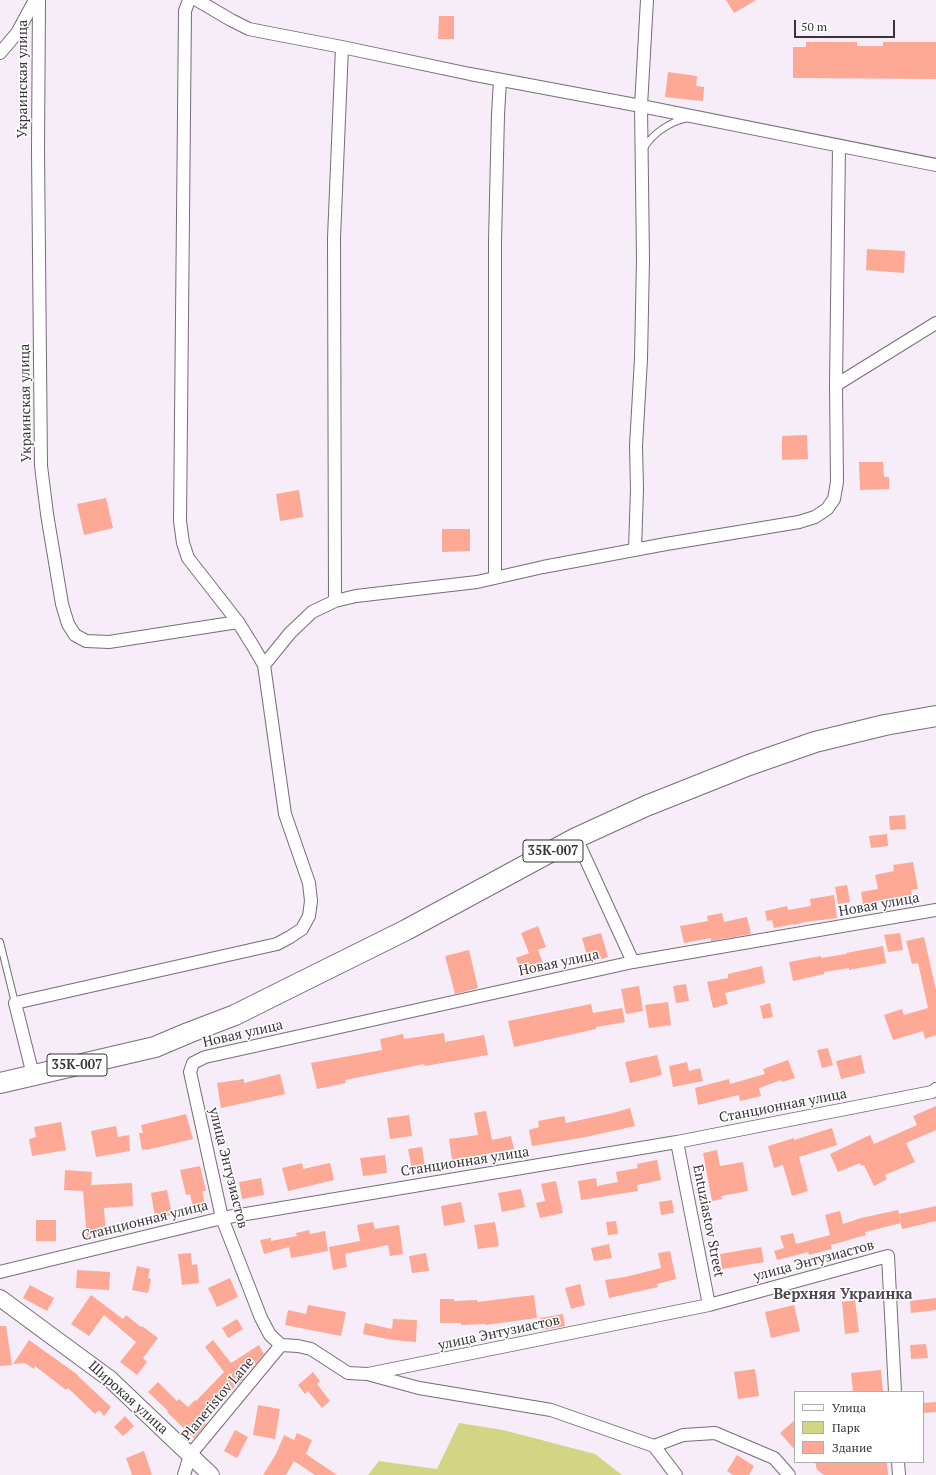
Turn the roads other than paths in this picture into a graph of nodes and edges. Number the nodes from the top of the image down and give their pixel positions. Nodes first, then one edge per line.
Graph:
1 (35, 0) edge
2 (39, 0) edge
3 (189, 0) edge
4 (197, 0) edge
5 (647, 0) edge
6 (342, 47) junction
7 (0, 53) edge
8 (500, 80) junction
9 (641, 106) junction
10 (695, 116) junction
11 (839, 146) junction
12 (642, 151) junction
13 (936, 165) edge
14 (936, 323) edge
15 (836, 385) junction
16 (635, 550) junction
17 (495, 578) junction
18 (335, 601) junction
19 (238, 622) junction
20 (264, 665) junction
21 (936, 716) edge
22 (576, 838) junction
23 (936, 910) edge
24 (0, 942) edge
25 (633, 962) junction
26 (15, 1003) junction
27 (193, 1063) joint
28 (33, 1076) junction
29 (0, 1083) edge
30 (936, 1089) edge
31 (677, 1142) junction
32 (222, 1218) junction
33 (0, 1272) edge
34 (0, 1298) edge
35 (709, 1305) junction
36 (281, 1345) junction
37 (368, 1374) junction
38 (894, 1391) edge
39 (654, 1446) junction
40 (190, 1455) junction
41 (898, 1463) edge
42 (184, 1475) edge
43 (211, 1475) edge
44 (676, 1475) edge
45 (789, 1475) edge
46 (899, 1475) edge

1 - 7 street
2 - 19 street, Украинская улица
3 - 19 street
4 - 6 street
5 - 9 street
6 - 8 street
6 - 18 street
8 - 9 street
8 - 17 street
9 - 10 street
9 - 12 street
10 - 11 street
10 - 12 lane
11 - 13 street
11 - 15 street
12 - 16 street
14 - 15 street
15 - 16 street
16 - 17 street
17 - 18 street
18 - 20 street
19 - 20 street
20 - 26 street
21 - 22 main road, 35К-007
22 - 25 street
22 - 28 main road, 35К-007
23 - 25 street, Новая улица
24 - 26 lane
25 - 27 street, Новая улица
26 - 28 street
27 - 32 street, улица Энтузиастов
28 - 29 main road, 35К-007
30 - 31 street, Станционная улица
31 - 32 street, Станционная улица
31 - 35 street, Entuziastov Street
32 - 33 street, Станционная улица
32 - 36 street, улица Энтузиастов
34 - 40 street, Широкая улица
35 - 37 street, улица Энтузиастов
35 - 38 street, улица Энтузиастов
36 - 37 street, улица Энтузиастов
36 - 40 street, Planeristov Lane
37 - 39 street
39 - 44 street
39 - 45 street
40 - 42 street, Planeristov Lane
40 - 43 street, Широкая улица
41 - 46 street

